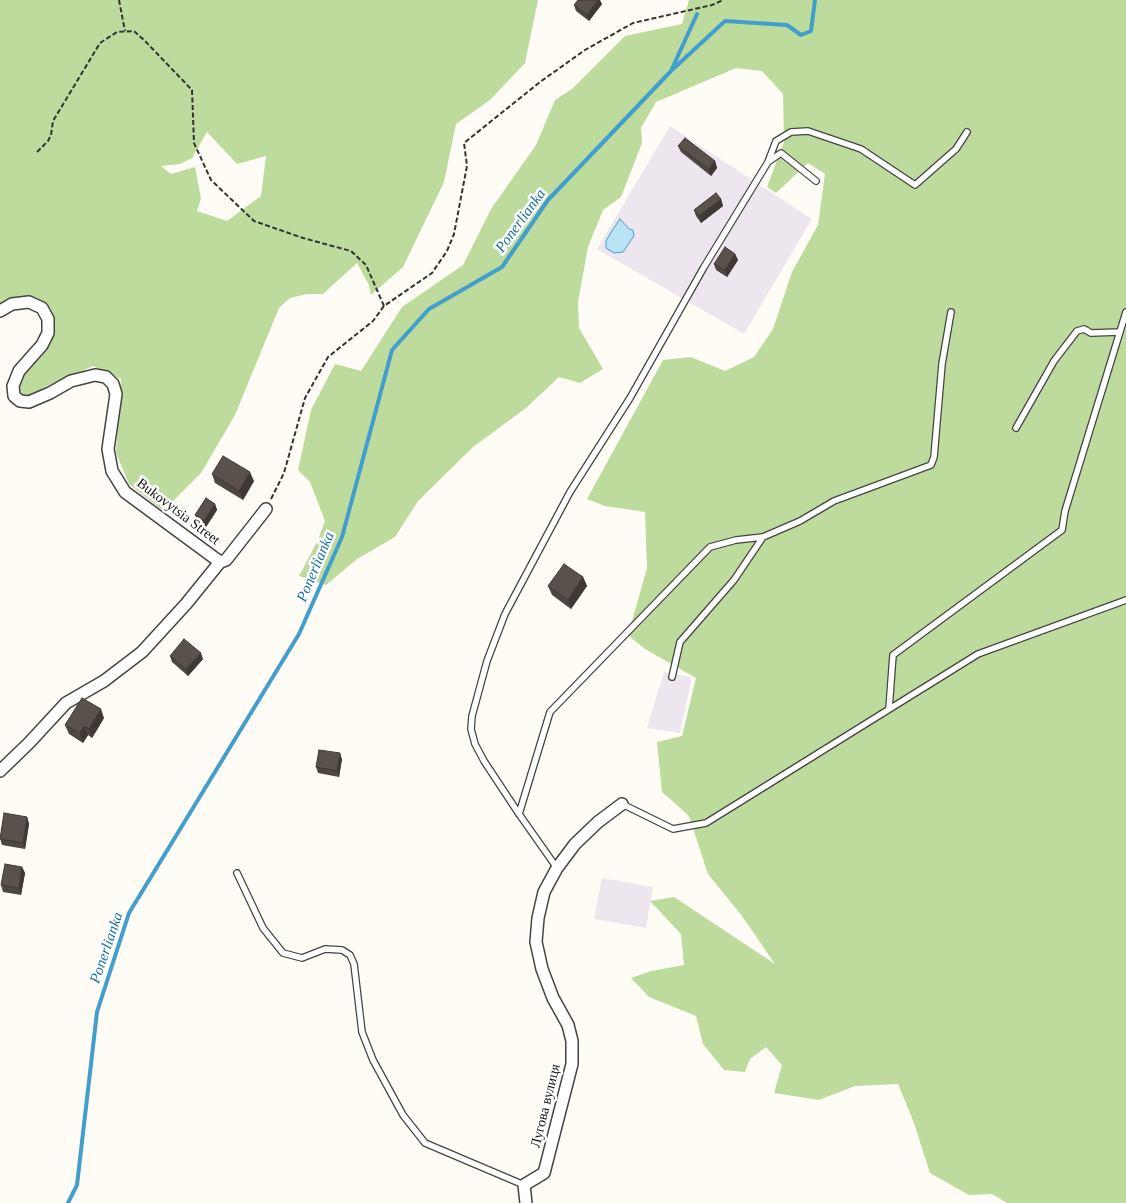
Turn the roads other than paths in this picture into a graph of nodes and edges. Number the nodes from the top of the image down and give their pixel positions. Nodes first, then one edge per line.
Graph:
1 (967, 132) dead end
2 (768, 162) junction
3 (816, 181) dead end
4 (0, 311) edge
5 (951, 312) dead end
6 (1126, 312) edge
7 (1120, 332) junction
8 (1016, 428) dead end
9 (266, 509) road end
10 (763, 537) junction
11 (220, 562) junction
12 (1126, 600) edge
13 (672, 677) dead end
14 (889, 709) junction
15 (0, 771) edge
16 (622, 804) joint
17 (519, 814) junction
18 (557, 868) junction
19 (237, 873) dead end
20 (524, 1185) junction
21 (526, 1203) edge

1 - 2 lane
2 - 3 lane
2 - 17 lane
4 - 11 street, Bukovytsia Street
5 - 10 lane
6 - 7 lane
7 - 8 lane
7 - 14 lane
9 - 11 street
10 - 13 lane
10 - 17 lane
11 - 15 street
12 - 14 lane
14 - 16 lane
16 - 18 street, Лугова вулиця
17 - 18 lane
18 - 20 street, Лугова вулиця
19 - 20 lane
20 - 21 street

